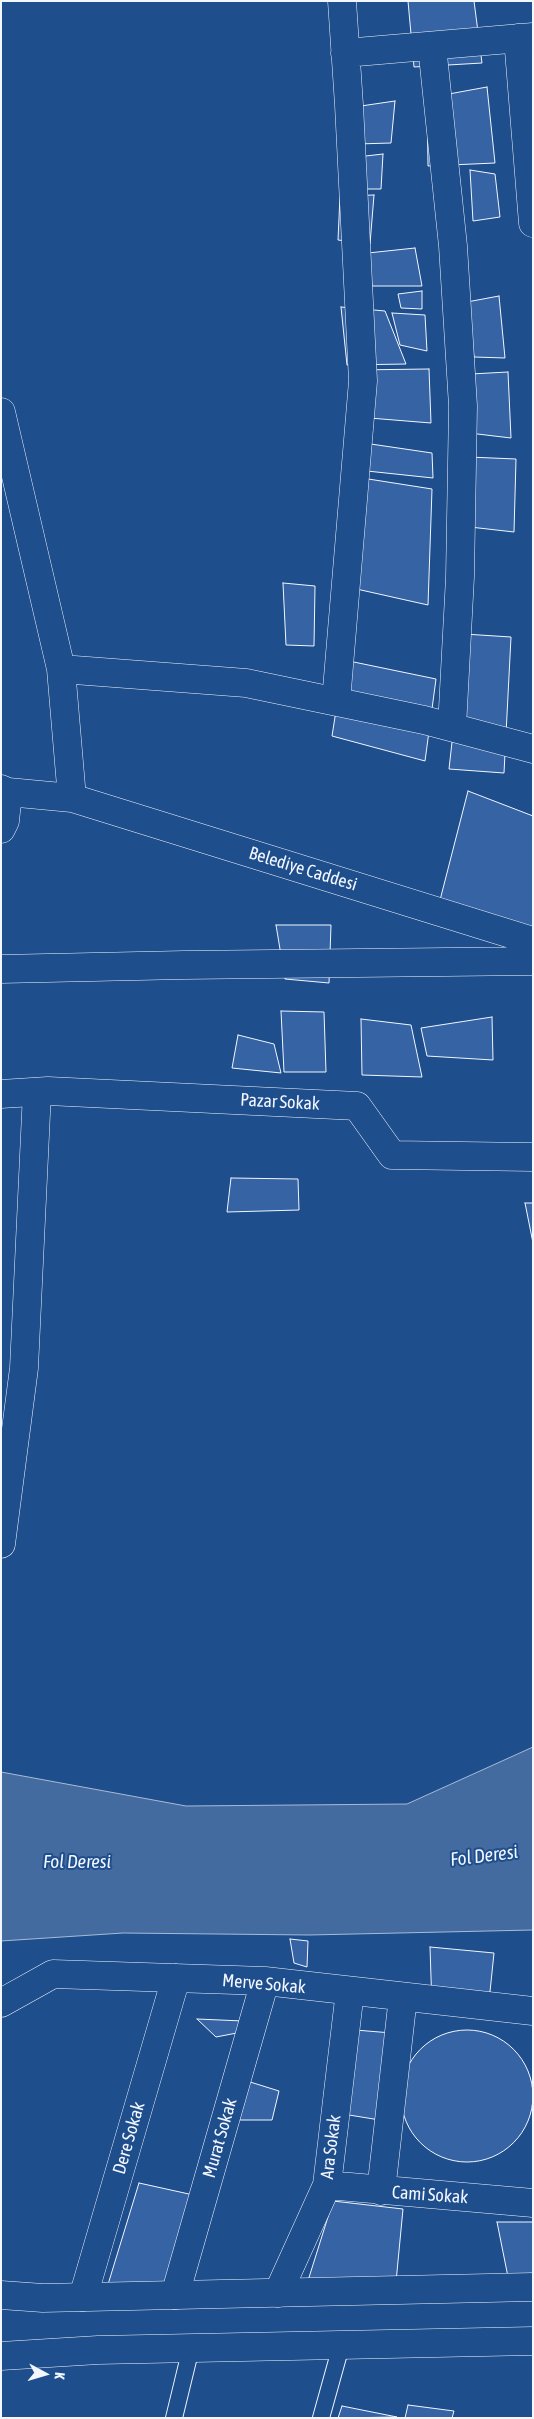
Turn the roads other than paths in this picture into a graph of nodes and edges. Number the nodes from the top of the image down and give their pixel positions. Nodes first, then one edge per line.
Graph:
1 (342, 1) edge
2 (525, 38) edge
3 (432, 46) junction
4 (345, 53) junction
5 (533, 223) edge
6 (1, 412) edge
7 (62, 669) junction
8 (336, 701) junction
9 (452, 727) junction
10 (533, 749) edge
11 (5, 790) edge
12 (72, 798) junction
13 (1, 829) edge
14 (533, 940) edge
15 (533, 961) edge
16 (1, 969) edge
17 (36, 1092) junction
18 (1, 1094) edge
19 (533, 1157) edge
20 (1, 1544) edge
21 (176, 1978) junction
22 (264, 1982) junction
23 (350, 1991) junction
24 (403, 1997) junction
25 (1, 2003) edge
26 (533, 2011) edge
27 (327, 2185) junction
28 (381, 2191) junction
29 (533, 2203) edge
30 (533, 2288) edge
31 (278, 2293) junction
32 (1, 2295) edge
33 (175, 2295) junction
34 (83, 2297) junction
35 (533, 2341) edge
36 (341, 2346) junction
37 (191, 2348) junction
38 (1, 2356) edge
39 (174, 2418) edge
40 (321, 2418) edge

1 - 4 street
2 - 3 street
2 - 5 street
3 - 4 street
3 - 9 street
4 - 8 street
6 - 7 street
7 - 8 street
7 - 12 street
8 - 9 street
9 - 10 street
11 - 12 street, Belediye Caddesi
11 - 13 street
12 - 14 street, Belediye Caddesi
15 - 16 street
17 - 18 street, Pazar Sokak
17 - 19 street, Pazar Sokak
17 - 20 street
21 - 22 street, Merve Sokak
21 - 25 street, Merve Sokak
21 - 34 street, Dere Sokak
22 - 23 street, Merve Sokak
22 - 33 street, Murat Sokak
23 - 24 street, Merve Sokak
23 - 27 street, Ara Sokak
24 - 26 street, Merve Sokak
24 - 28 street
27 - 28 street, Cami Sokak
27 - 31 street, Ara Sokak
28 - 29 street, Cami Sokak
30 - 31 street
31 - 33 street
32 - 34 street
33 - 34 street
35 - 36 street
36 - 37 street
36 - 40 lane
37 - 38 street
37 - 39 lane

